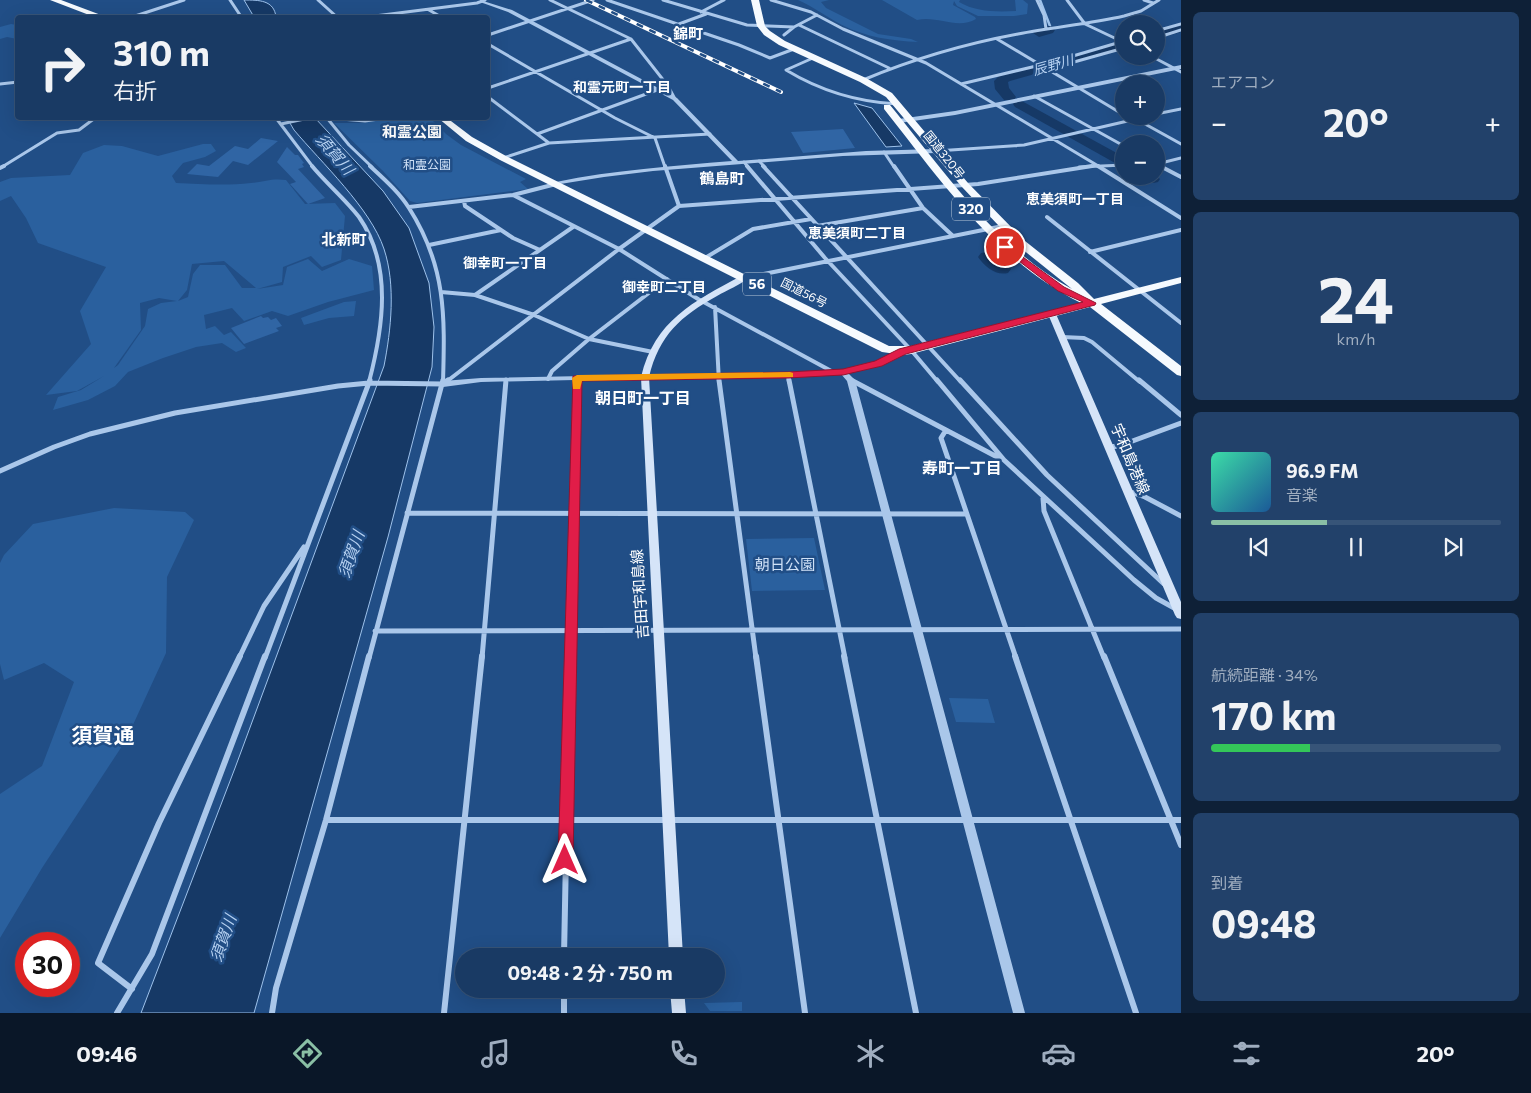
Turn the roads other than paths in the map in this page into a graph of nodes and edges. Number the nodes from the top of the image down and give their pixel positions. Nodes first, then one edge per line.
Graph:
1 (54, 0) edge
2 (169, 0) edge
3 (184, 0) edge
4 (230, 0) edge
5 (319, 0) edge
6 (482, 0) edge
7 (550, 0) edge
8 (593, 0) edge
9 (607, 0) edge
10 (663, 0) edge
11 (724, 0) edge
12 (755, 0) edge
13 (770, 0) edge
14 (1037, 0) edge
15 (1066, 0) edge
16 (1144, 0) edge
17 (1159, 0) edge
18 (173, 3) junction
19 (1153, 3) junction
20 (568, 8) junction
21 (429, 9) junction
22 (700, 12) junction
23 (706, 14) junction
24 (97, 15) edge
25 (138, 15) edge
26 (240, 15) edge
27 (335, 15) edge
28 (382, 15) edge
29 (438, 15) edge
30 (817, 15) junction
31 (529, 21) junction
32 (678, 24) junction
33 (1085, 24) junction
34 (1181, 24) edge
35 (799, 25) junction
36 (761, 26) junction
37 (794, 27) junction
38 (1165, 28) edge
39 (1046, 29) junction
40 (1181, 30) edge
41 (490, 34) edge
42 (784, 35) dead end
43 (1165, 35) edge
44 (1115, 38) edge
45 (631, 39) junction
46 (999, 40) junction
47 (1115, 44) edge
48 (490, 45) edge
49 (794, 49) junction
50 (1115, 51) edge
51 (589, 54) junction
52 (813, 58) junction
53 (919, 60) junction
54 (1165, 63) edge
55 (1042, 65) junction
56 (1181, 67) edge
57 (889, 68) junction
58 (1174, 68) junction
59 (1049, 69) junction
60 (538, 72) junction
61 (1181, 72) edge
62 (863, 80) junction
63 (15, 82) edge
64 (0, 84) edge
65 (961, 84) junction
66 (668, 86) junction
67 (490, 87) edge
68 (878, 88) junction
69 (1079, 88) junction
70 (657, 90) junction
71 (1034, 96) junction
72 (490, 99) edge
73 (675, 99) junction
74 (885, 104) junction
75 (897, 104) junction
76 (996, 104) junction
77 (1181, 109) edge
78 (602, 110) junction
79 (1115, 110) edge
80 (1165, 112) edge
81 (92, 120) edge
82 (278, 120) edge
83 (298, 120) edge
84 (329, 120) edge
85 (353, 120) edge
86 (372, 120) edge
87 (445, 120) edge
88 (911, 120) junction
89 (899, 121) junction
90 (281, 124) junction
91 (1115, 125) edge
92 (1144, 125) edge
93 (1094, 130) junction
94 (537, 134) junction
95 (710, 134) junction
96 (655, 138) junction
97 (1053, 139) junction
98 (1115, 141) edge
99 (549, 143) junction
100 (1181, 144) edge
101 (923, 151) junction
102 (936, 151) junction
103 (884, 152) junction
104 (502, 158) junction
105 (1181, 158) edge
106 (759, 161) junction
107 (1165, 162) edge
108 (740, 163) junction
109 (1097, 165) junction
110 (1115, 165) edge
111 (0, 168) edge
112 (665, 168) junction
113 (1165, 168) edge
114 (1181, 177) edge
115 (556, 184) junction
116 (965, 185) junction
117 (950, 186) junction
118 (910, 189) junction
119 (513, 195) junction
120 (792, 197) junction
121 (774, 199) junction
122 (464, 202) junction
123 (679, 206) junction
124 (409, 207) junction
125 (923, 208) junction
126 (1047, 217) dead end
127 (1181, 218) edge
128 (810, 219) junction
129 (793, 221) junction
130 (817, 226) junction
131 (1003, 226) junction
132 (573, 227) junction
133 (988, 228) junction
134 (645, 229) junction
135 (501, 230) junction
136 (1181, 230) edge
137 (953, 236) junction
138 (429, 245) junction
139 (619, 249) junction
140 (540, 250) junction
141 (1090, 252) junction
142 (705, 258) junction
143 (846, 258) junction
144 (828, 261) junction
145 (744, 278) junction
146 (667, 279) junction
147 (1181, 280) edge
148 (1139, 291) junction
149 (441, 292) junction
150 (475, 295) junction
151 (702, 301) junction
152 (1092, 303) junction
153 (715, 307) junction
154 (1052, 314) junction
155 (534, 315) junction
156 (1181, 323) edge
157 (1062, 337) junction
158 (589, 340) junction
159 (928, 346) junction
160 (907, 351) junction
161 (653, 352) junction
162 (1181, 372) edge
163 (788, 375) junction
164 (843, 375) junction
165 (719, 376) junction
166 (645, 377) junction
167 (548, 378) junction
168 (577, 378) junction
169 (506, 380) junction
170 (369, 383) junction
171 (442, 384) junction
172 (1181, 415) edge
173 (1181, 423) edge
174 (946, 430) junction
175 (1109, 447) junction
176 (1004, 460) junction
177 (0, 471) edge
178 (1128, 491) junction
179 (1042, 498) junction
180 (407, 512) junction
181 (496, 512) junction
182 (573, 512) junction
183 (1178, 512) edge
184 (652, 513) junction
185 (736, 514) junction
186 (816, 514) junction
187 (886, 514) junction
188 (966, 514) junction
189 (1181, 516) edge
190 (307, 543) junction
191 (1168, 588) junction
192 (1180, 613) edge
193 (1181, 629) edge
194 (840, 630) junction
195 (916, 630) junction
196 (1092, 630) junction
197 (375, 631) junction
198 (484, 631) junction
199 (571, 631) junction
200 (659, 631) junction
201 (752, 631) junction
202 (1006, 631) junction
203 (779, 819) junction
204 (877, 819) junction
205 (326, 820) junction
206 (465, 820) junction
207 (968, 820) junction
208 (1071, 820) junction
209 (1171, 820) junction
210 (1181, 820) edge
211 (566, 821) junction
212 (670, 821) junction
213 (1181, 845) edge
214 (564, 948) edge
215 (676, 948) edge
216 (132, 989) junction
217 (564, 998) edge
218 (678, 998) edge
219 (117, 1013) edge
220 (272, 1013) edge
221 (444, 1013) edge
222 (564, 1013) edge
223 (679, 1013) edge
224 (804, 1013) edge
225 (916, 1013) edge
226 (1019, 1013) edge
227 (1136, 1013) edge

1 - 24 highway
2 - 18 street
3 - 18 street
4 - 26 street
5 - 27 street
6 - 21 street
6 - 31 street
7 - 20 street
8 - 20 street
9 - 32 street
10 - 22 street
11 - 22 street
12 - 36 highway
13 - 30 street
14 - 39 street
15 - 33 street
16 - 19 street
17 - 19 street
18 - 25 street
19 - 33 street
20 - 31 street
20 - 45 street
21 - 28 street
21 - 29 street
22 - 23 street
23 - 32 street
23 - 36 street
30 - 35 street
30 - 53 street
31 - 41 street
31 - 51 street
32 - 49 street
33 - 39 street
33 - 44 street
34 - 38 street
35 - 37 street
35 - 57 street
36 - 37 street
36 - 49 highway, 国道320号 / 320
37 - 42 street
39 - 46 street
40 - 43 street
45 - 51 street
45 - 66 street
46 - 53 street
46 - 55 street
47 - 55 street
48 - 60 street
49 - 52 highway, 国道320号 / 320
50 - 59 street
51 - 60 street
51 - 70 street
52 - 62 highway, 国道320号 / 320
52 - 74 street
53 - 57 street
53 - 65 street
54 - 58 street
55 - 59 street
55 - 65 street
56 - 58 street
57 - 62 street
58 - 61 street
58 - 69 street
59 - 69 street
60 - 67 street
60 - 78 street
62 - 68 highway, 国道320号 / 320
63 - 64 street
65 - 76 street
66 - 70 street
66 - 73 street
68 - 74 highway, 国道320号 / 320
68 - 75 highway, 国道320号 / 320
69 - 71 street
69 - 79 street
70 - 73 street
70 - 78 street
71 - 76 street
71 - 93 street
72 - 94 street
73 - 95 street
74 - 75 street
74 - 89 highway, 国道320号 / 320
75 - 88 highway, 国道320号 / 320
76 - 88 street
76 - 97 street
77 - 80 street
78 - 94 street
78 - 96 street
81 - 111 street
82 - 90 street
83 - 90 street
84 - 124 street
85 - 86 street
87 - 104 highway, 国道56号 / 56
88 - 89 street
88 - 102 highway, 国道320号 / 320
89 - 101 highway, 国道320号 / 320
90 - 170 street
91 - 93 street
92 - 100 street
93 - 97 street
93 - 98 street
94 - 99 street
95 - 96 street
95 - 108 street
96 - 99 street
96 - 112 street
97 - 102 street
97 - 109 street
99 - 104 street
101 - 102 street
101 - 103 street
101 - 117 highway, 国道320号 / 320
102 - 116 highway, 国道320号 / 320
103 - 106 street
103 - 118 street
104 - 115 highway, 国道56号 / 56
105 - 107 street
106 - 108 street
106 - 120 street
108 - 112 street
108 - 121 street
109 - 110 street
109 - 116 street
109 - 127 street
112 - 115 street
112 - 123 street
113 - 114 street
115 - 119 street
115 - 134 highway, 国道56号 / 56
116 - 117 street
116 - 131 highway, 国道320号 / 320
117 - 118 street
117 - 133 highway, 国道320号 / 320
118 - 120 street
118 - 125 street
119 - 122 street
119 - 132 street
120 - 121 street
120 - 128 street
121 - 123 street
121 - 129 street
122 - 124 street
122 - 135 street
123 - 134 street
124 - 138 street
125 - 130 street
125 - 137 street
126 - 141 street
128 - 129 street
128 - 130 street
129 - 142 street
129 - 144 street
130 - 143 street
131 - 133 street
131 - 152 highway, 国道320号 / 320
132 - 139 street
132 - 140 street
133 - 137 street
133 - 152 highway, 国道320号 / 320
134 - 139 street
134 - 142 highway, 国道56号 / 56
135 - 138 street
135 - 140 street
136 - 141 street
137 - 143 street
138 - 149 street
139 - 146 street
139 - 155 street
140 - 150 street
141 - 148 street
142 - 145 highway, 国道56号 / 56
143 - 144 street
143 - 159 street
144 - 145 street
144 - 160 street
145 - 151 main road, 吉田宇和島線
145 - 160 highway, 国道56号 / 56
146 - 151 street
146 - 158 street
147 - 148 highway, 国道56号 / 56
148 - 152 highway, 国道56号 / 56
148 - 156 street
149 - 150 street
149 - 171 street
150 - 155 street
151 - 153 street
151 - 161 main road, 吉田宇和島線
152 - 154 highway, 国道56号 / 56
152 - 162 highway, 国道320号 / 320
153 - 164 street
153 - 165 street
154 - 157 main road, 宇和島港線
154 - 159 highway, 国道56号 / 56
155 - 158 street
155 - 171 street
157 - 172 street
157 - 175 main road, 宇和島港線
158 - 161 street
158 - 167 street
159 - 160 highway, 国道56号 / 56
159 - 191 street
160 - 164 street
160 - 176 street
161 - 166 main road, 吉田宇和島線
163 - 164 street
163 - 165 street
163 - 186 street
164 - 174 street
164 - 187 street
165 - 166 street
165 - 185 street
166 - 168 street
166 - 184 main road, 吉田宇和島線
167 - 168 street
167 - 169 street
168 - 182 street
169 - 171 street
169 - 181 street
170 - 171 street
170 - 177 street
170 - 190 street
171 - 180 street
173 - 175 street
174 - 176 street
174 - 188 street
175 - 178 main road, 宇和島港線
176 - 179 street
178 - 183 street
178 - 191 main road, 宇和島港線
179 - 192 street
179 - 196 street
180 - 181 street
180 - 197 street
181 - 182 street
181 - 198 street
182 - 184 street
182 - 199 street
183 - 189 street
184 - 185 street
184 - 200 main road, 吉田宇和島線
185 - 186 street
185 - 201 street
186 - 187 street
186 - 194 street
187 - 188 street
187 - 195 street
188 - 202 street
190 - 216 street
190 - 216 street
191 - 192 main road, 宇和島港線
193 - 196 street
194 - 195 street
194 - 201 street
194 - 204 street
195 - 202 street
195 - 207 street
196 - 202 street
196 - 209 street
197 - 198 street
197 - 205 street
198 - 199 street
198 - 206 street
199 - 200 street
199 - 211 street
200 - 201 street
200 - 212 main road, 吉田宇和島線
201 - 203 street
202 - 208 street
203 - 204 street
203 - 212 street
203 - 224 street
204 - 207 street
204 - 225 street
205 - 206 street
205 - 220 street
206 - 211 street
206 - 221 street
207 - 208 street
207 - 226 street
208 - 209 street
208 - 227 street
209 - 210 street
209 - 213 street
211 - 212 street
211 - 214 street
212 - 215 main road, 吉田宇和島線
216 - 219 street
217 - 222 street
218 - 223 main road

